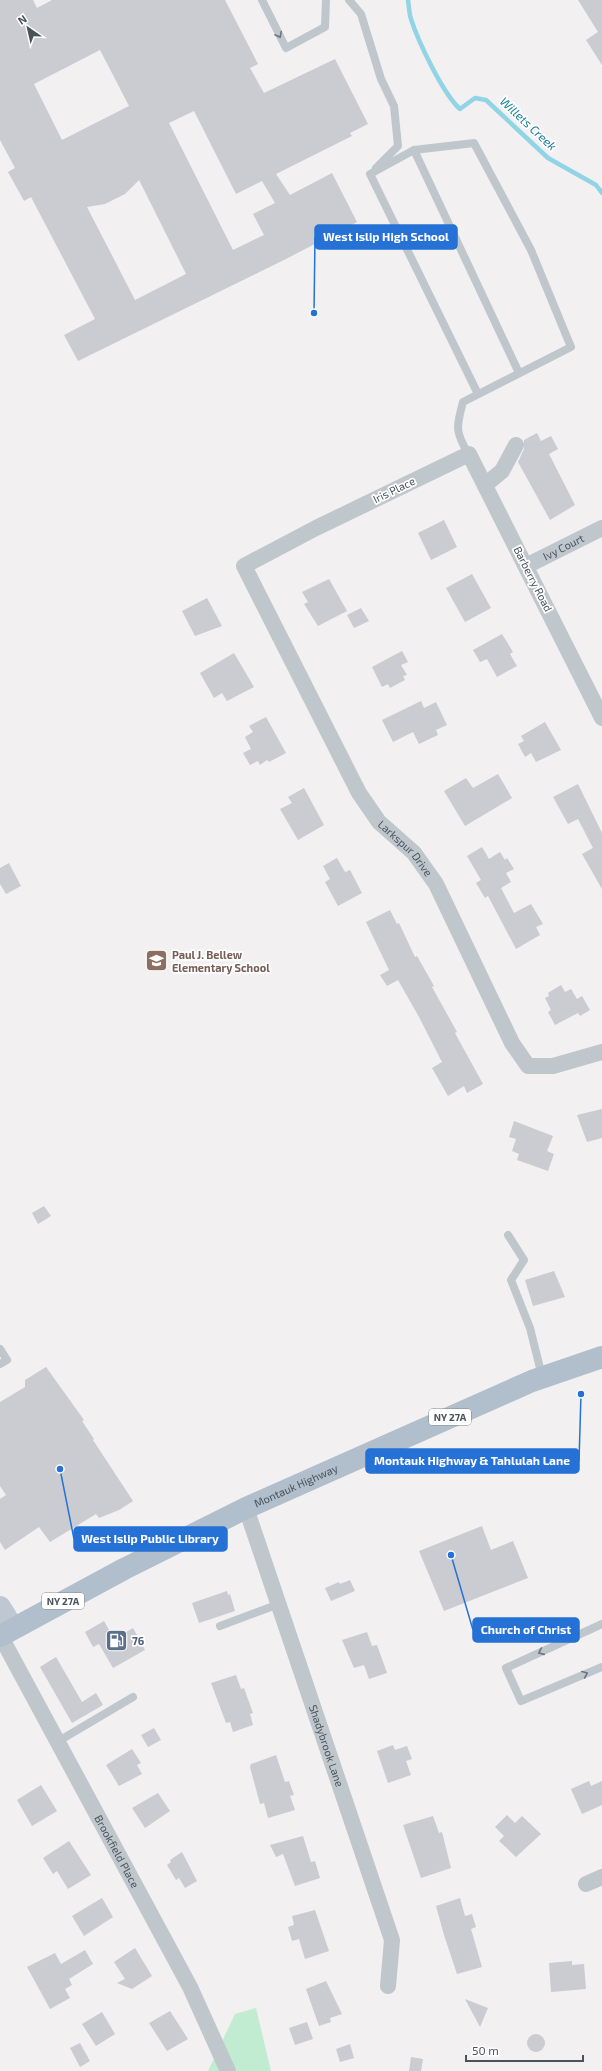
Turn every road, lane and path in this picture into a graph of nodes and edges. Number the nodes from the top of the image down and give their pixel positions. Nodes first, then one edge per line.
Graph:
1 (262, 0) edge
2 (326, 0) edge
3 (349, 0) edge
4 (414, 150) junction
5 (370, 174) junction
6 (519, 373) junction
7 (478, 394) junction
8 (516, 445) dead end
9 (468, 455) junction
10 (484, 485) junction
11 (602, 528) edge
12 (244, 566) joint
13 (526, 566) junction
14 (602, 718) edge
15 (602, 1052) edge
16 (508, 1235) dead end
17 (0, 1349) edge
18 (602, 1357) edge
19 (0, 1364) edge
20 (543, 1377) junction
21 (246, 1508) junction
22 (279, 1604) junction
23 (0, 1607) edge
24 (602, 1624) edge
25 (220, 1626) dead end
26 (5, 1633) edge
27 (602, 1667) edge
28 (133, 1698) dead end
29 (57, 1742) junction
30 (602, 1877) edge
31 (586, 1884) dead end
32 (388, 1986) dead end
33 (228, 2071) edge

1 -> 2 lane
3 - 5 lane
4 - 5 lane
4 - 6 lane
4 - 6 lane
5 - 7 lane
6 - 7 lane
7 - 9 lane
8 - 10 street
9 - 10 street
9 - 12 street, Iris Place
10 - 13 street, Barberry Road
11 - 13 street, Ivy Court
12 - 15 street, Larkspur Drive
13 - 14 street, Barberry Road
16 - 20 lane
17 - 19 lane
18 - 20 main road, Montauk Highway / NY 27A
20 - 21 main road, Montauk Highway / NY 27A
21 - 22 street, Shadybrook Lane
21 - 26 main road, Montauk Highway / NY 27A
22 - 25 lane
22 - 32 street, Shadybrook Lane
23 - 26 main road
24 -> 27 lane
26 - 29 street, Brookfield Place
28 - 29 lane
29 - 33 street, Brookfield Place
30 - 31 street

